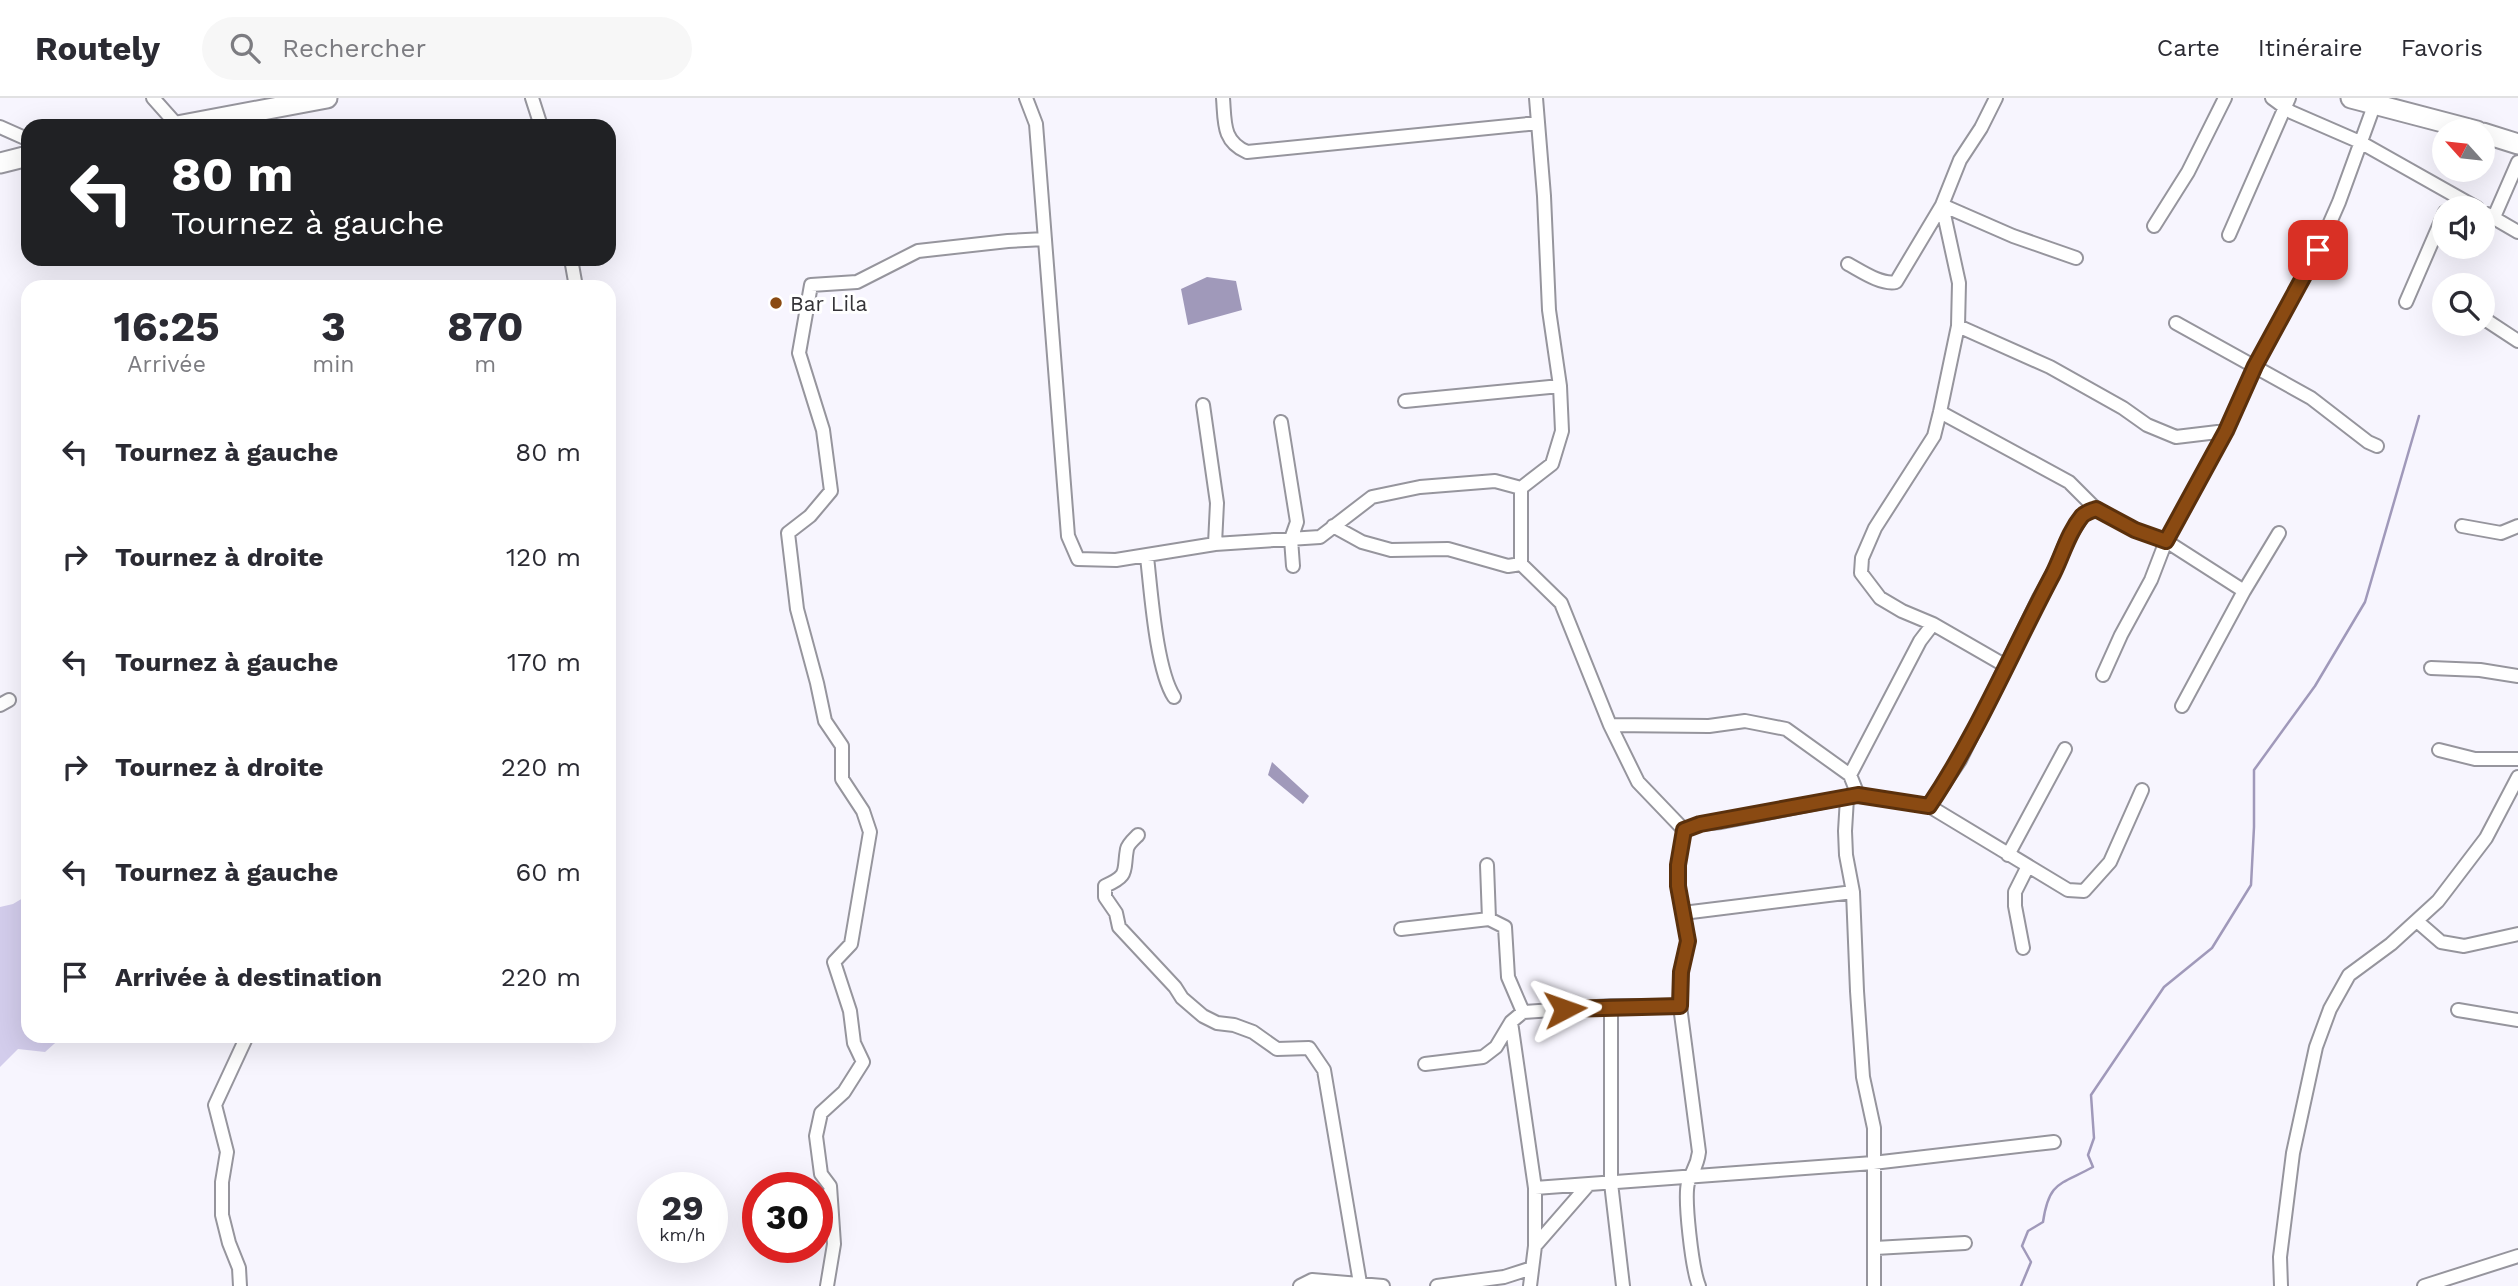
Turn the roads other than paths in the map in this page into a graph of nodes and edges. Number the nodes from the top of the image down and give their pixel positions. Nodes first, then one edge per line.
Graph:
1 (153, 98) edge
2 (327, 98) edge
3 (532, 98) edge
4 (1026, 98) edge
5 (1223, 98) edge
6 (1536, 98) edge
7 (1996, 98) edge
8 (2225, 98) edge
9 (2272, 98) edge
10 (2351, 98) edge
11 (166, 103) edge
12 (2287, 103) edge
13 (2375, 103) junction
14 (174, 119) edge
15 (215, 119) edge
16 (539, 119) edge
17 (2433, 119) edge
18 (1538, 123) junction
19 (0, 127) edge
20 (2496, 137) edge
21 (2360, 142) junction
22 (21, 143) edge
23 (2518, 144) edge
24 (21, 151) edge
25 (2518, 162) edge
26 (0, 163) edge
27 (2452, 195) edge
28 (2495, 203) edge
29 (1942, 205) junction
30 (2495, 219) edge
31 (2154, 226) dead end
32 (2518, 232) edge
33 (2229, 235) dead end
34 (1045, 239) junction
35 (2432, 241) edge
36 (2076, 258) dead end
37 (1848, 264) dead end
38 (2406, 302) dead end
39 (2176, 323) dead end
40 (1958, 326) junction
41 (2495, 326) edge
42 (2518, 341) edge
43 (2255, 366) junction
44 (1560, 386) junction
45 (1405, 401) dead end
46 (1203, 405) dead end
47 (1940, 412) junction
48 (1281, 422) dead end
49 (2226, 431) junction
50 (2377, 446) dead end
51 (1521, 488) junction
52 (2096, 509) junction
53 (1333, 526) junction
54 (2462, 526) dead end
55 (2518, 526) edge
56 (2279, 533) dead end
57 (1291, 539) junction
58 (2166, 541) junction
59 (1215, 544) junction
60 (1147, 557) junction
61 (1521, 564) junction
62 (1293, 566) dead end
63 (2244, 591) junction
64 (1933, 624) junction
65 (2006, 666) junction
66 (2431, 668) dead end
67 (2103, 675) dead end
68 (2518, 676) edge
69 (1174, 697) dead end
70 (2182, 706) dead end
71 (1610, 725) junction
72 (2065, 749) dead end
73 (2439, 750) dead end
74 (2518, 759) edge
75 (1850, 775) junction
76 (2518, 777) edge
77 (2142, 790) dead end
78 (1853, 797) junction
79 (1929, 806) junction
80 (1684, 830) junction
81 (1138, 835) dead end
82 (2008, 855) junction
83 (1487, 865) dead end
84 (2028, 866) junction
85 (1853, 892) junction
86 (1682, 913) junction
87 (1489, 919) junction
88 (2418, 922) junction
89 (1401, 929) dead end
90 (2518, 934) edge
91 (2023, 948) dead end
92 (1611, 1006) junction
93 (1680, 1006) junction
94 (2458, 1010) dead end
95 (1523, 1012) junction
96 (2518, 1020) edge
97 (1511, 1022) junction
98 (244, 1043) edge
99 (1425, 1064) dead end
100 (2054, 1142) dead end
101 (1873, 1163) junction
102 (1691, 1176) junction
103 (1611, 1183) junction
104 (1589, 1184) junction
105 (1535, 1188) junction
106 (1965, 1243) dead end
107 (1535, 1247) junction
108 (1875, 1248) junction
109 (2518, 1256) edge
110 (1532, 1268) junction
111 (1360, 1283) junction
112 (240, 1286) edge
113 (827, 1286) edge
114 (1300, 1286) edge
115 (1383, 1286) edge
116 (1437, 1286) edge
117 (1530, 1286) edge
118 (1623, 1286) edge
119 (1699, 1286) edge
120 (1874, 1286) edge
121 (2281, 1286) edge
122 (2424, 1286) edge

1 - 11 street
2 - 15 highway
3 - 16 street
4 - 34 street
5 - 18 street
6 - 18 street
7 - 29 street
8 - 31 street
9 - 12 street
10 - 13 highway
11 - 14 street
12 - 21 street
12 - 33 street
13 - 17 highway
13 - 21 street
18 - 44 street
19 - 22 street
20 - 23 highway
21 - 27 street
21 - 43 street
24 - 26 highway
25 - 28 street
29 - 36 street
29 - 37 street
29 - 40 street
30 - 32 street
34 - 60 street
34 - 113 street
35 - 38 street
39 - 43 street
40 - 47 street
40 - 49 street
41 - 42 street
43 - 49 street
43 - 50 street
44 - 45 street
44 - 51 street
46 - 59 street
47 - 52 street
47 - 64 street
48 - 57 street
49 - 58 street
51 - 53 street
51 - 61 street
52 - 58 street
52 - 65 street
53 - 57 street
53 - 61 street
54 - 55 street
56 - 63 street
57 - 59 street
57 - 62 street
58 - 63 street
58 - 67 street
59 - 60 street
60 - 69 street
61 - 71 street
63 - 70 street
64 - 65 street
64 - 75 street
65 - 79 street
66 - 68 street
71 - 75 street
71 - 80 street
72 - 82 street
73 - 74 street
75 - 78 street
76 - 88 street
77 - 84 street
78 - 79 street
78 - 80 street
78 - 85 street
79 - 82 street
80 - 86 street
81 - 111 street
82 - 84 street
83 - 87 street
84 - 91 street
85 - 86 street
85 - 101 street
86 - 93 street
87 - 89 street
87 - 95 street
88 - 90 street
88 - 121 street
92 - 93 street
92 - 95 street
92 - 103 street
93 - 102 street
94 - 96 street
95 - 97 street
97 - 99 street
97 - 105 street
98 - 112 street
100 - 101 street
101 - 102 street
101 - 108 street
102 - 103 street
102 - 119 street
103 - 104 street
103 - 118 street
104 - 105 street
104 - 107 street
105 - 107 street
106 - 108 street
107 - 110 street
108 - 120 street
109 - 122 street
110 - 116 street
110 - 117 street
111 - 114 street
111 - 115 street

